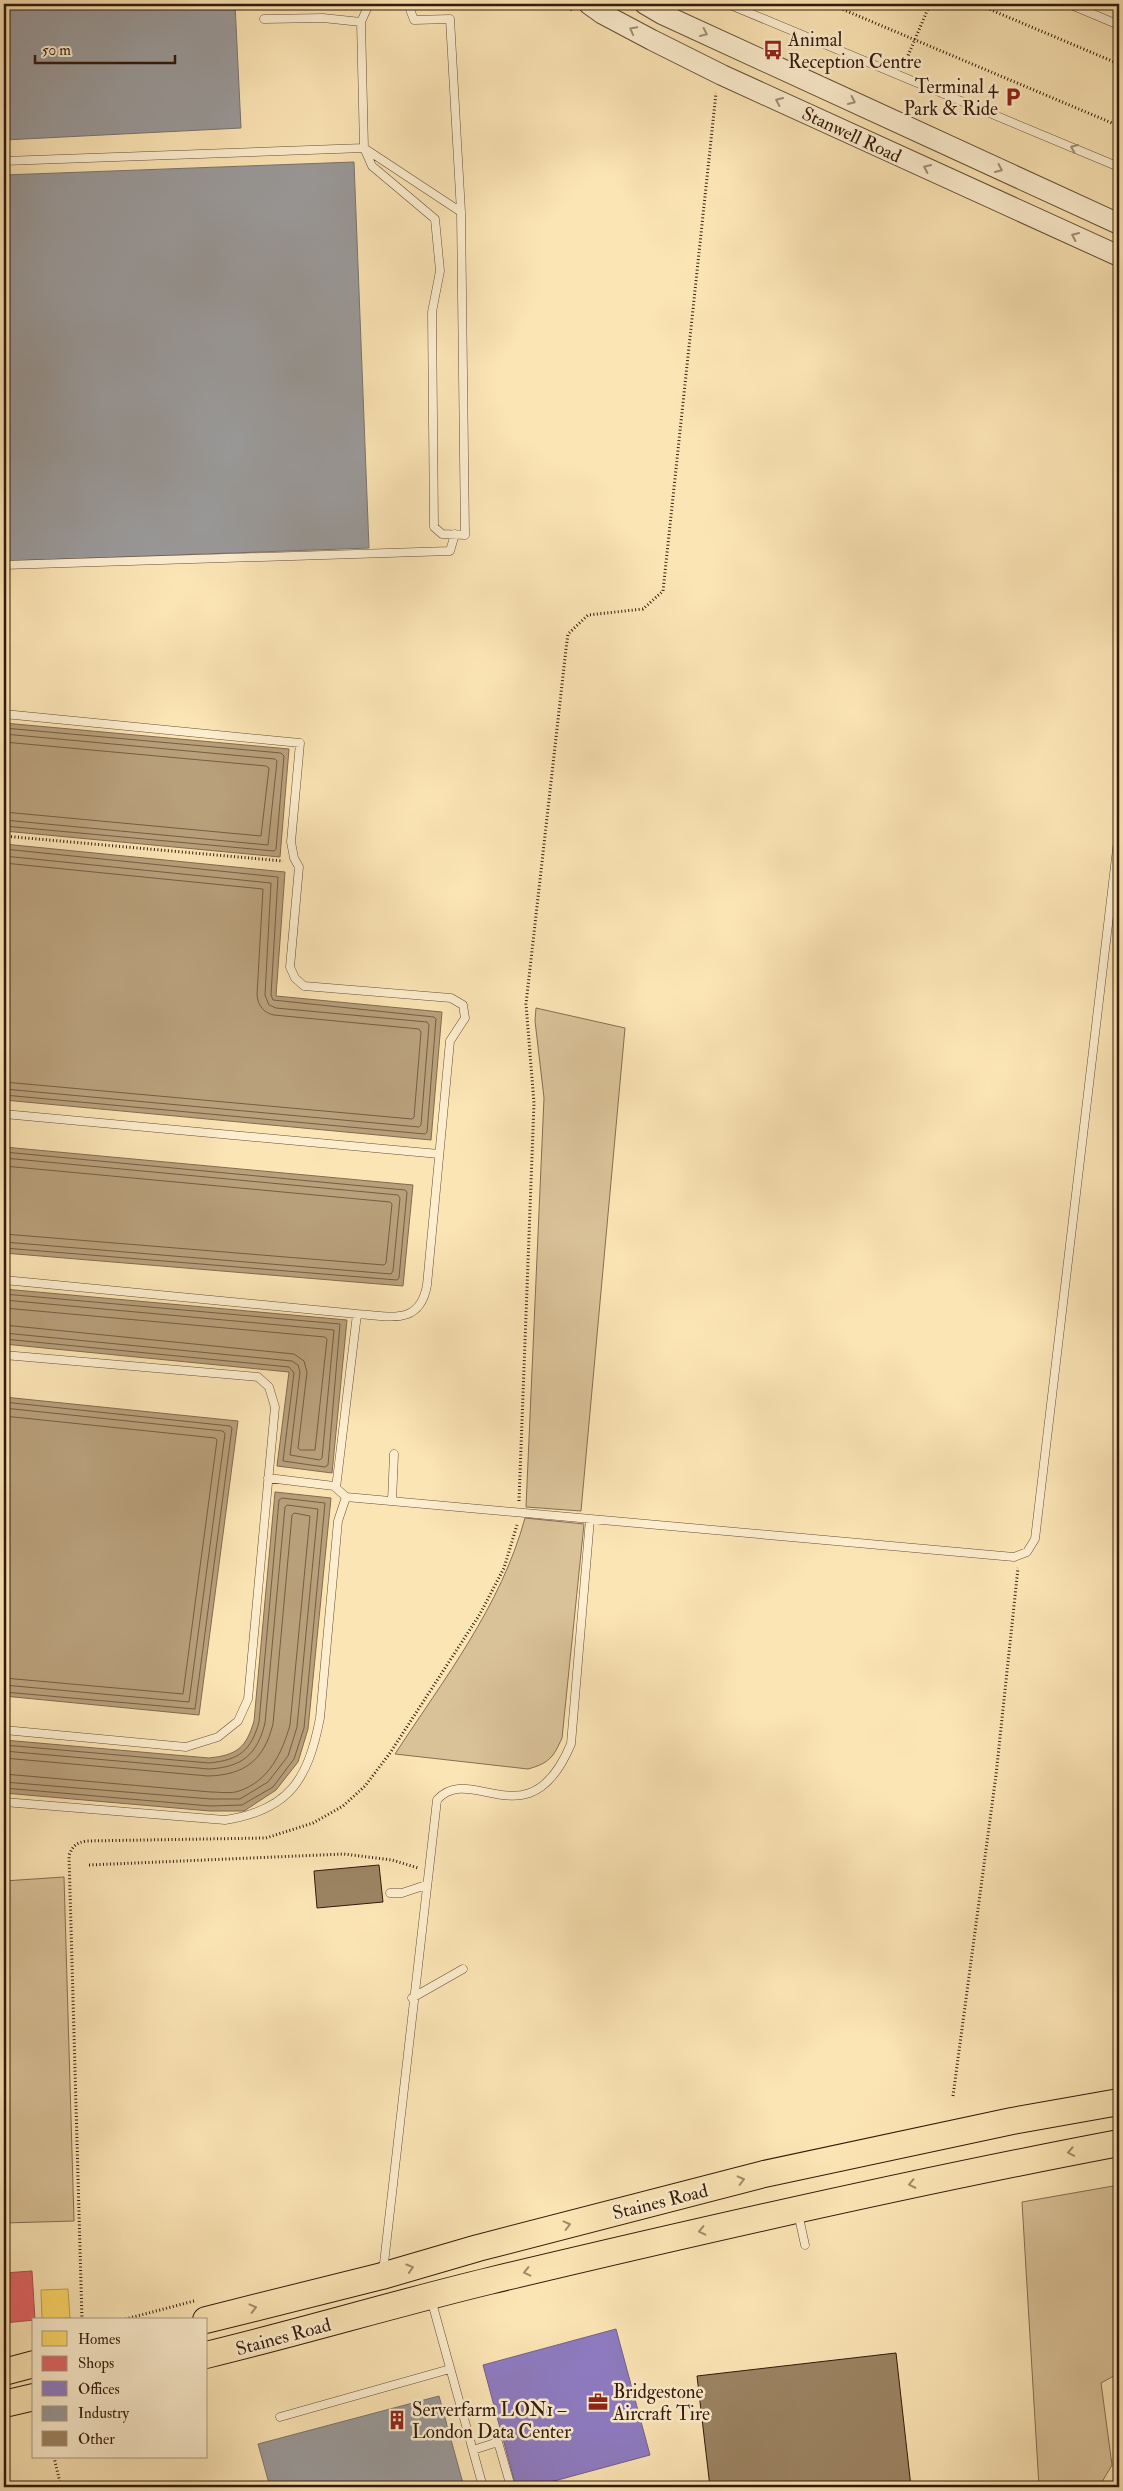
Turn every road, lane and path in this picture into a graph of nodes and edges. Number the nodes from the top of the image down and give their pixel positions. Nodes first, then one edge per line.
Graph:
1 (369, 4) edge
2 (408, 4) edge
3 (589, 4) edge
4 (645, 4) edge
5 (728, 4) edge
6 (830, 4) edge
7 (977, 4) edge
8 (1069, 4) edge
9 (264, 19) dead end
10 (361, 22) junction
11 (1119, 25) edge
12 (1119, 64) edge
13 (1119, 126) edge
14 (364, 148) junction
15 (4, 161) edge
16 (1119, 167) edge
17 (461, 212) junction
18 (1119, 224) edge
19 (1119, 256) edge
20 (455, 534) junction
21 (4, 565) edge
22 (4, 714) edge
23 (1119, 832) edge
24 (4, 836) edge
25 (296, 862) junction
26 (4, 1114) edge
27 (439, 1154) junction
28 (4, 1280) edge
29 (357, 1314) junction
30 (4, 1355) edge
31 (394, 1454) dead end
32 (268, 1478) junction
33 (336, 1488) junction
34 (346, 1498) junction
35 (392, 1501) junction
36 (590, 1519) junction
37 (1018, 1556) junction
38 (4, 1730) edge
39 (4, 1802) edge
40 (89, 1865) dead end
41 (428, 1871) junction
42 (426, 1885) junction
43 (390, 1893) dead end
44 (463, 1969) dead end
45 (412, 1998) junction
46 (953, 2096) dead end
47 (1119, 2102) edge
48 (1119, 2143) edge
49 (797, 2209) junction
50 (805, 2245) dead end
51 (382, 2276) junction
52 (431, 2297) junction
53 (208, 2320) edge
54 (208, 2354) edge
55 (450, 2369) junction
56 (32, 2398) edge
57 (4, 2404) edge
58 (280, 2417) dead end
59 (473, 2450) junction
60 (54, 2458) edge
61 (61, 2487) edge
62 (483, 2487) edge
63 (511, 2487) edge

1 - 10 lane
2 - 17 lane
19 -> 3 street, Stanwell Road
4 -> 18 street, Stanwell Road
16 -> 5 lane
6 - 13 path
7 - 12 path
8 - 11 lane
9 - 10 lane
10 - 14 lane
14 - 15 lane
14 - 17 lane
14 - 20 lane
17 - 20 lane
20 - 21 lane
22 - 25 lane
23 - 37 lane
24 - 25 path
25 - 27 lane
26 - 27 lane
27 - 29 lane
28 - 29 lane
29 - 33 lane
30 - 32 lane
31 - 35 lane
32 - 33 lane
32 - 38 lane
33 - 34 lane
34 - 35 lane
34 - 39 lane
35 - 36 lane
36 - 37 lane
36 - 41 lane
37 - 46 path
40 - 41 path
41 - 42 lane
42 - 43 lane
42 - 45 lane
44 - 45 lane
45 - 51 lane
51 -> 47 highway, Staines Road
48 -> 49 highway, Staines Road
49 - 50 lane
49 -> 52 highway, Staines Road
53 -> 51 highway, Staines Road
52 - 54 highway, Staines Road
52 - 55 lane
55 - 58 lane
55 - 59 lane
56 - 57 highway
59 - 62 lane
59 - 63 lane
60 - 61 path

